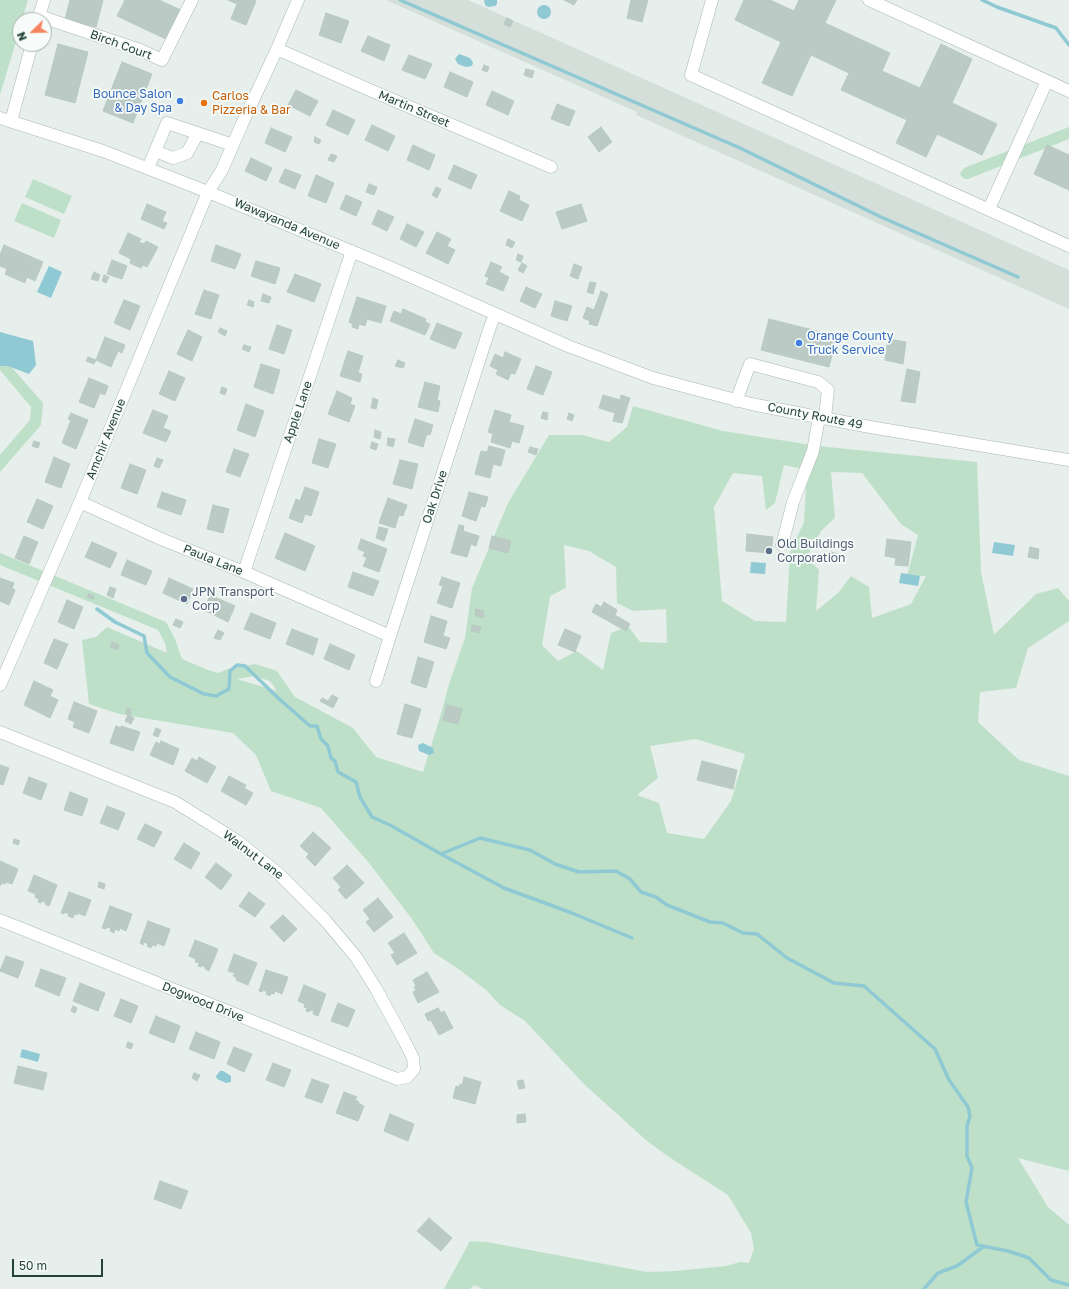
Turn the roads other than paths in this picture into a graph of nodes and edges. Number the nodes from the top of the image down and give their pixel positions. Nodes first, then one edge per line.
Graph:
1 (44, 0) edge
2 (192, 0) edge
3 (298, 0) edge
4 (712, 0) edge
5 (869, 0) edge
6 (41, 12) edge
7 (52, 22) edge
8 (277, 49) junction
9 (29, 52) edge
10 (1047, 81) junction
11 (1069, 91) edge
12 (5, 120) edge
13 (198, 133) junction
14 (233, 144) junction
15 (155, 151) junction
16 (551, 167) dead end
17 (148, 168) junction
18 (208, 192) junction
19 (989, 209) junction
20 (1069, 246) edge
21 (352, 251) junction
22 (495, 315) junction
23 (568, 346) joint
24 (736, 401) junction
25 (822, 418) junction
26 (1069, 460) edge
27 (80, 502) junction
28 (782, 544) dead end
29 (244, 572) junction
30 (390, 636) junction
31 (376, 681) dead end
32 (0, 685) edge
33 (0, 732) edge
34 (0, 920) edge
35 (407, 1077) joint

1 - 6 street
2 - 7 street, Birch Court
3 - 8 street, Amchir Avenue
4 - 19 street
5 - 10 street
8 - 14 street, Amchir Avenue
8 - 16 street, Martin Street
9 - 12 street
10 - 11 street
10 - 19 street
12 - 17 street, Wawayanda Avenue
13 - 14 street
13 - 15 street
13 - 15 street
14 - 18 street, Amchir Avenue
15 - 17 street
17 - 18 street, Wawayanda Avenue
18 - 21 street, Wawayanda Avenue
18 - 27 street, Amchir Avenue
19 - 20 street
21 - 22 street, Wawayanda Avenue
21 - 29 street, Apple Lane
22 - 23 street, Wawayanda Avenue
22 - 30 street, Oak Drive
23 - 24 street, County Route 49
24 - 25 street, County Route 49
24 - 25 street
25 - 26 street, County Route 49
25 - 28 street
27 - 29 street, Paula Lane
27 - 32 street, Amchir Avenue
29 - 30 street, Paula Lane
30 - 31 street, Oak Drive
33 - 35 street, Walnut Lane
34 - 35 street, Dogwood Drive

